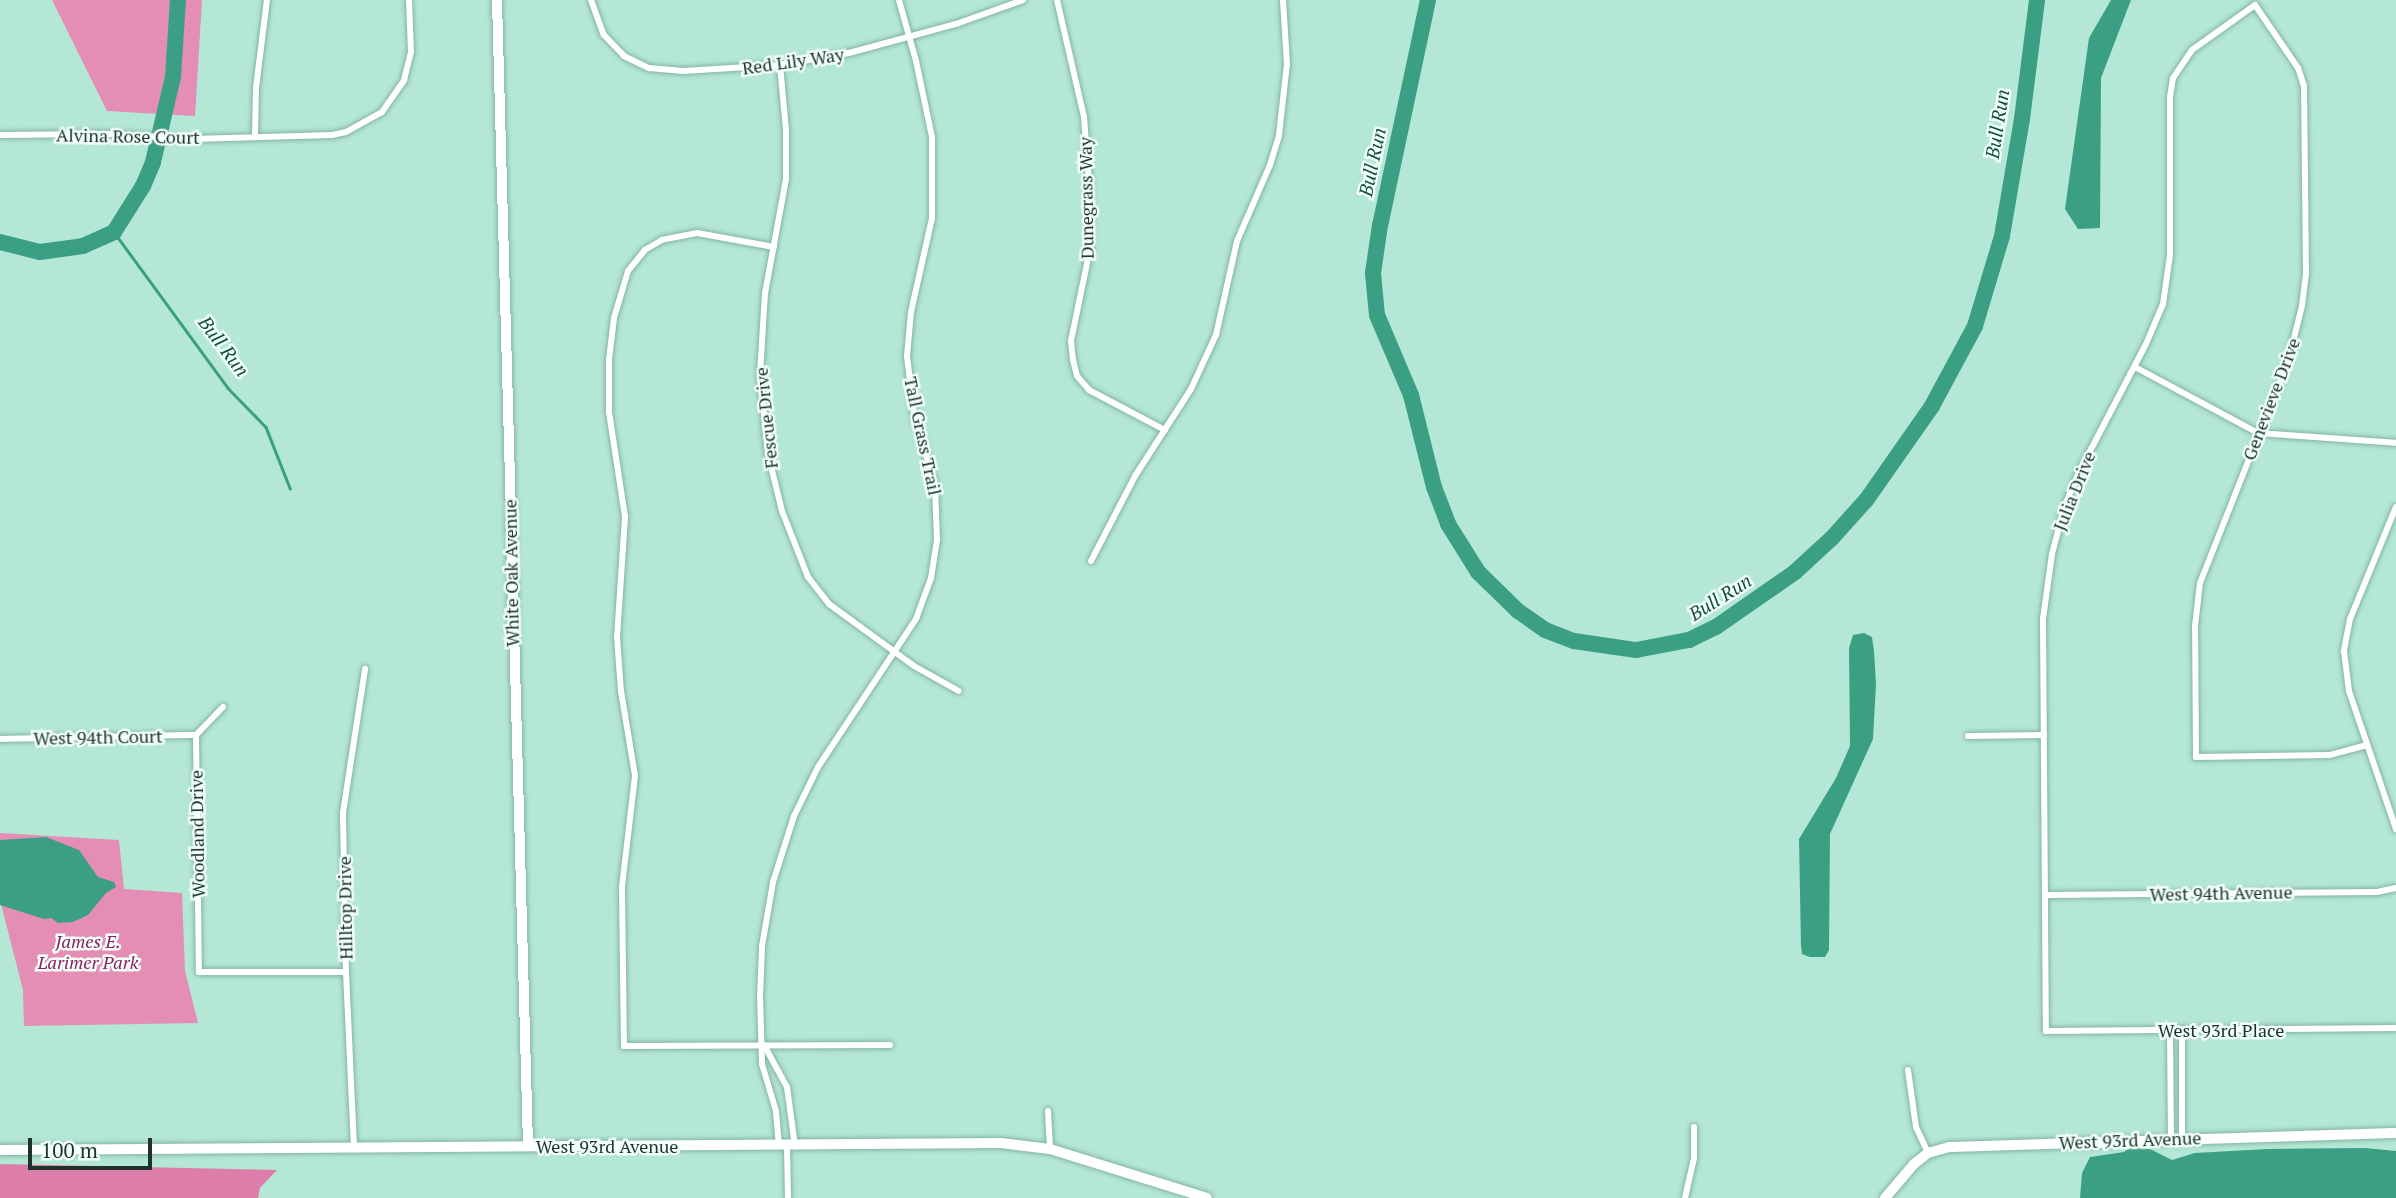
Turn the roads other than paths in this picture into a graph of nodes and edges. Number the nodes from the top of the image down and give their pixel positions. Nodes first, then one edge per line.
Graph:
1 (267, 0) edge
2 (410, 0) edge
3 (497, 0) edge
4 (591, 0) edge
5 (899, 0) edge
6 (1023, 0) edge
7 (1057, 0) edge
8 (1283, 0) edge
9 (2255, 5) joint
10 (910, 37) junction
11 (780, 65) junction
12 (0, 135) edge
13 (255, 136) junction
14 (774, 247) junction
15 (2135, 367) junction
16 (1165, 430) junction
17 (2259, 433) junction
18 (2396, 443) edge
19 (2396, 507) edge
20 (1091, 561) dead end
21 (895, 654) junction
22 (365, 669) dead end
23 (959, 691) dead end
24 (223, 707) dead end
25 (196, 735) junction
26 (2044, 735) junction
27 (1968, 736) dead end
28 (0, 739) edge
29 (2367, 745) junction
30 (2396, 829) edge
31 (2396, 888) edge
32 (2046, 895) junction
33 (346, 972) junction
34 (2396, 1028) edge
35 (2170, 1030) junction
36 (2182, 1030) junction
37 (2046, 1031) joint
38 (764, 1045) junction
39 (890, 1045) dead end
40 (1908, 1070) dead end
41 (1048, 1111) dead end
42 (1694, 1127) dead end
43 (2396, 1133) edge
44 (2171, 1138) junction
45 (2182, 1138) junction
46 (528, 1146) junction
47 (787, 1146) junction
48 (354, 1148) junction
49 (1050, 1149) junction
50 (0, 1150) edge
51 (1928, 1153) junction
52 (788, 1198) edge
53 (1207, 1198) edge
54 (1685, 1198) edge
55 (1885, 1198) edge

1 - 13 street
2 - 13 street, Alvina Rose Court
3 - 46 street, White Oak Avenue
4 - 11 street, Red Lily Way
5 - 10 street, Tall Grass Trail
6 - 10 street, Red Lily Way
7 - 16 street, Dunegrass Way
8 - 16 street
9 - 15 street, Julia Drive
9 - 17 street, Genevieve Drive
10 - 11 street, Red Lily Way
10 - 21 street, Tall Grass Trail
11 - 14 street, Fescue Drive
12 - 13 street, Alvina Rose Court
14 - 21 street, Fescue Drive
14 - 38 street
15 - 17 street
15 - 26 street, Julia Drive
16 - 20 street
17 - 18 street
17 - 29 street, Genevieve Drive
19 - 29 street
21 - 23 street, Fescue Drive
21 - 38 street, Tall Grass Trail
22 - 33 street, Hilltop Drive
24 - 25 street
25 - 28 street, West 94th Court
25 - 33 street, Woodland Drive
26 - 27 street
26 - 32 street, Julia Drive
29 - 30 street
31 - 32 street, West 94th Avenue
32 - 37 street, Julia Drive
33 - 48 street, Hilltop Drive
34 - 36 street, West 93rd Place
35 - 36 street, West 93rd Place
35 - 37 street, West 93rd Place
35 - 44 street
36 - 45 street
38 - 39 street
38 - 47 street, Tall Grass Trail
38 - 47 street, Tall Grass Trail
40 - 51 street
41 - 49 street
42 - 54 street
43 - 45 street, West 93rd Avenue
44 - 45 street, West 93rd Avenue
44 - 51 street, West 93rd Avenue
46 - 47 street, West 93rd Avenue
46 - 48 street, West 93rd Avenue
47 - 49 street, West 93rd Avenue
47 - 52 street
48 - 50 street, West 93rd Avenue
49 - 53 street, West 93rd Avenue
51 - 55 street

